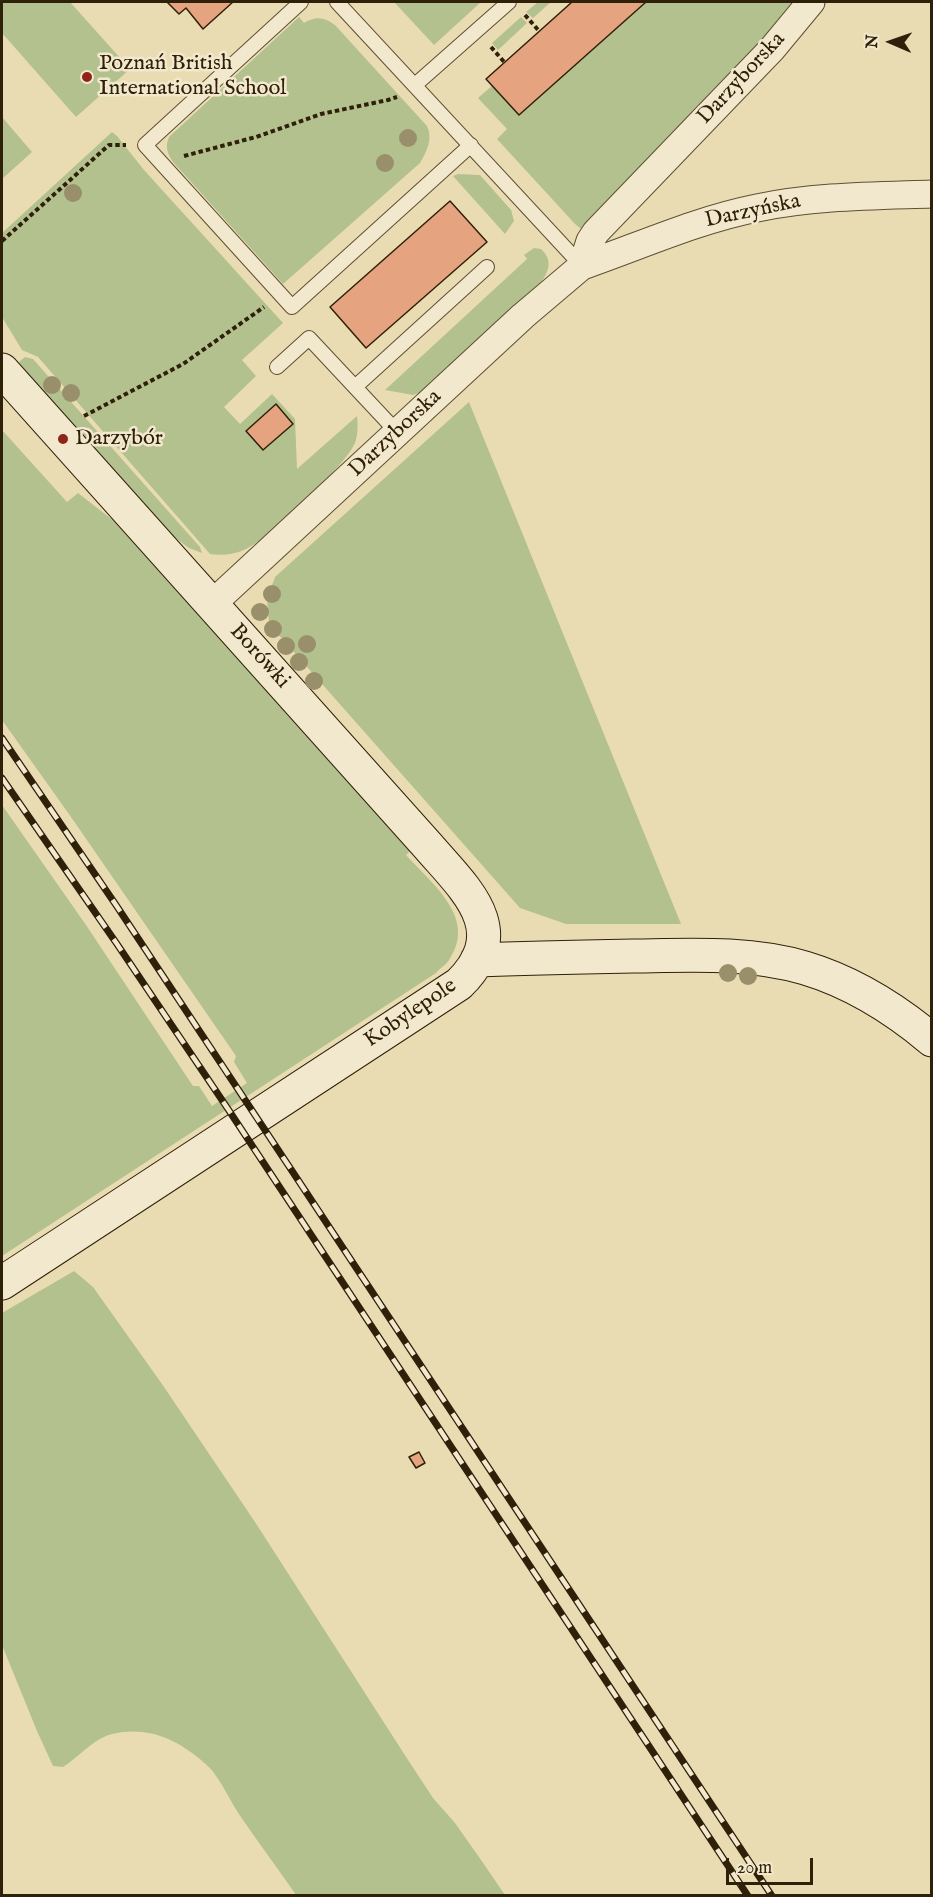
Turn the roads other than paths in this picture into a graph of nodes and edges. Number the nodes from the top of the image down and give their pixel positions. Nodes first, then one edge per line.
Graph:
1 (302, 2) edge
2 (337, 2) edge
3 (509, 2) edge
4 (811, 2) edge
5 (415, 85) junction
6 (471, 145) junction
7 (932, 194) edge
8 (582, 266) junction
9 (487, 267) dead end
10 (277, 368) dead end
11 (2, 370) edge
12 (355, 387) junction
13 (398, 432) junction
14 (212, 604) junction
15 (477, 960) junction
16 (932, 1040) edge
17 (2, 1283) edge

1 - 6 lane
2 - 5 lane
3 - 5 lane
4 - 8 street, Darzyborska
5 - 6 lane
6 - 8 lane
7 - 8 street, Darzyńska
8 - 13 street, Darzyborska
9 - 12 lane
10 - 12 lane
11 - 14 street, Borówki
12 - 13 lane
13 - 14 street, Darzyborska
14 - 15 street, Borówki
15 - 16 street, Kobylepole
15 - 17 street, Kobylepole

